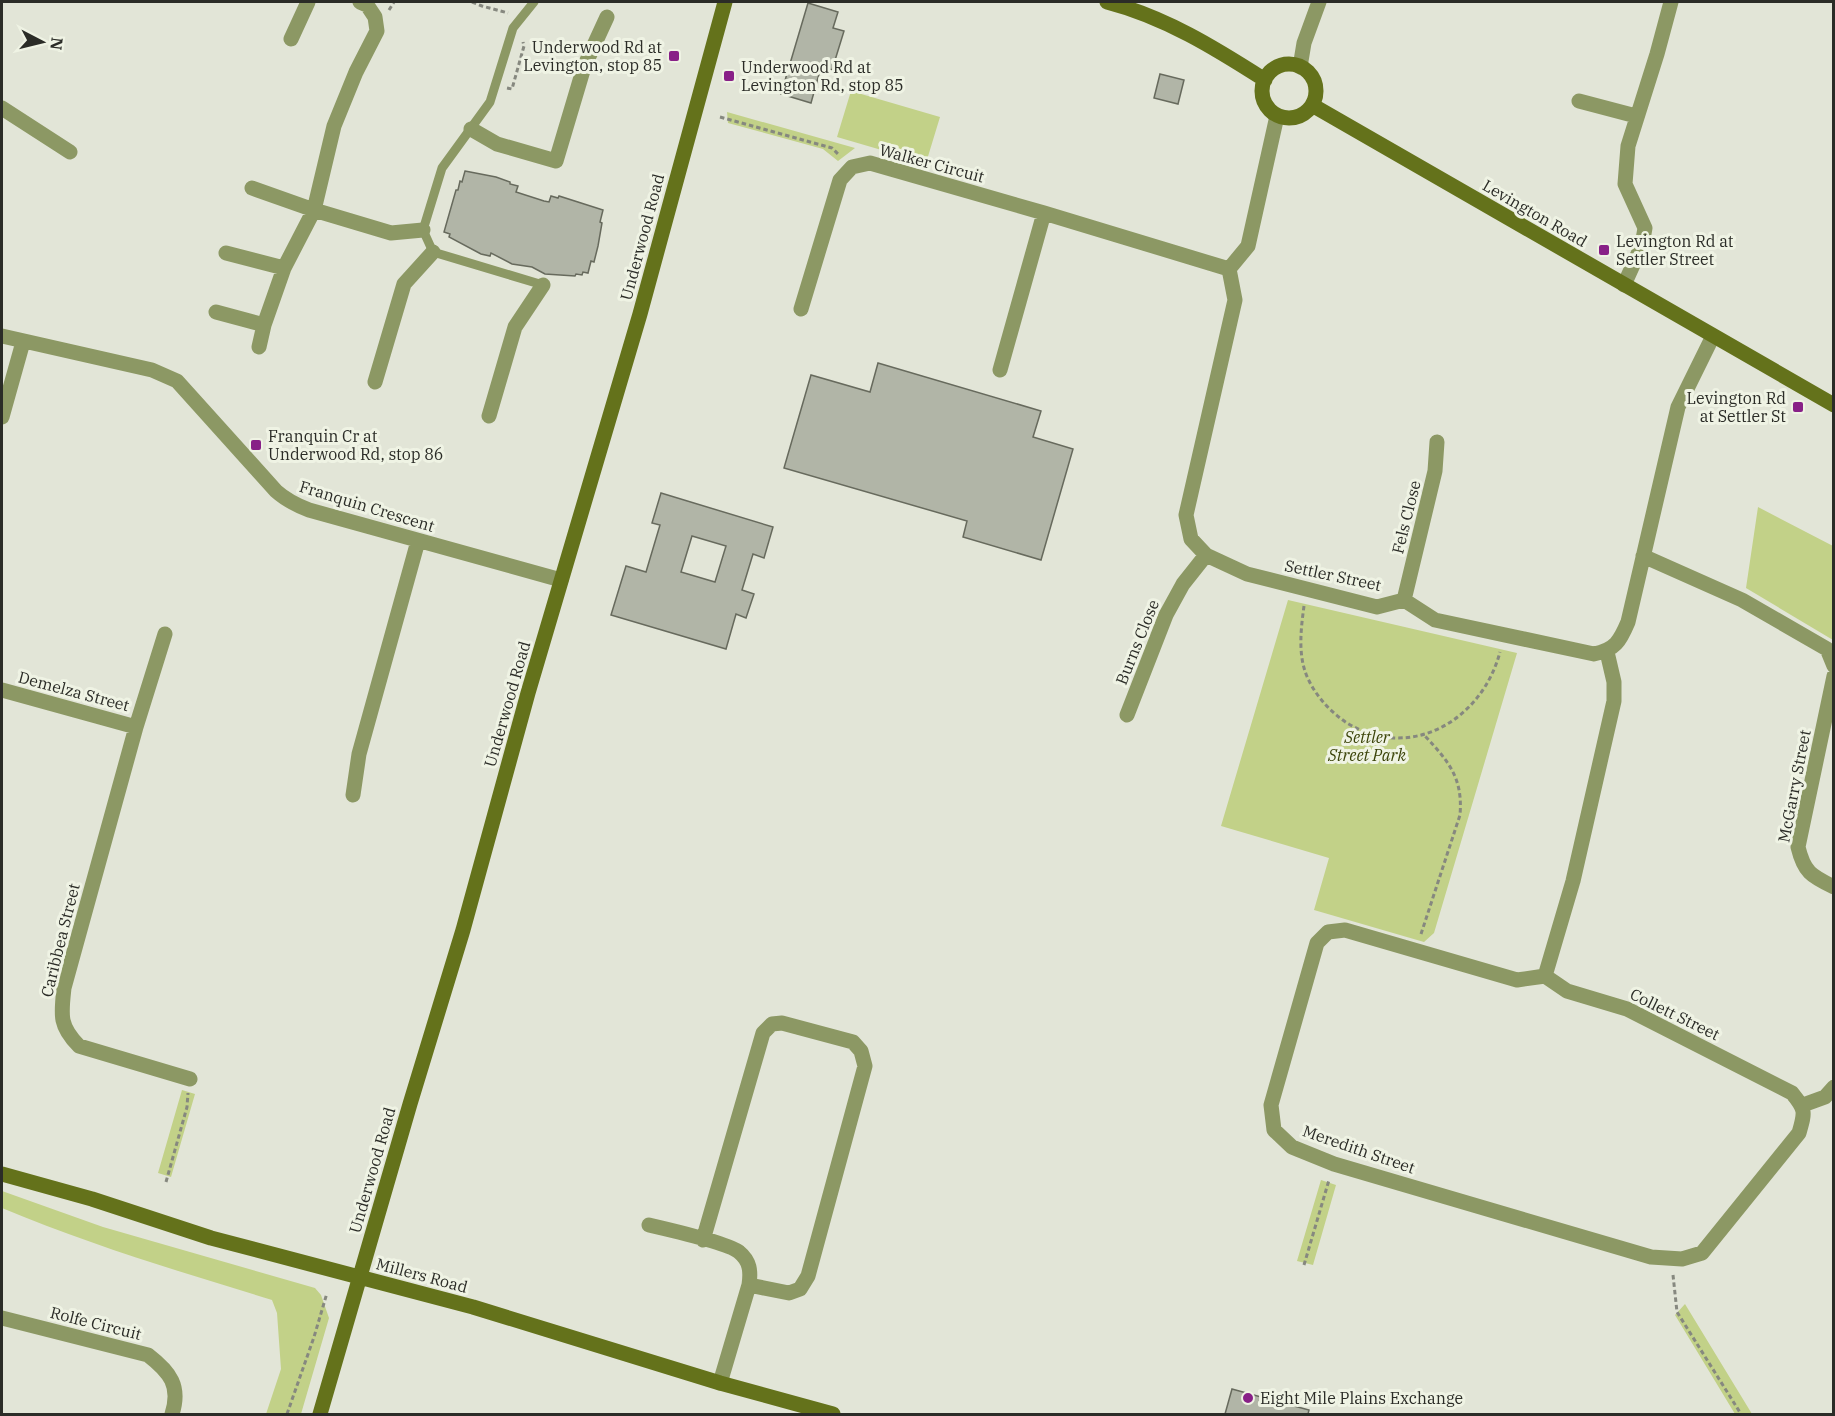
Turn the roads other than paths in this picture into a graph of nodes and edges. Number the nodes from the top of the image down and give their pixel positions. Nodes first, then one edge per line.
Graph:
1 (309, 2) edge
2 (360, 2) edge
3 (534, 2) edge
4 (725, 2) edge
5 (1107, 2) edge
6 (1319, 2) edge
7 (1671, 2) edge
8 (608, 17) dead end
9 (291, 39) dead end
10 (1300, 67) junction
11 (1265, 80) junction
12 (1579, 101) dead end
13 (1312, 105) junction
14 (2, 108) edge
15 (1277, 116) junction
16 (1636, 117) junction
17 (471, 129) junction
18 (70, 152) dead end
19 (252, 188) dead end
20 (314, 210) junction
21 (1044, 213) junction
22 (423, 230) junction
23 (433, 252) junction
24 (226, 253) dead end
25 (284, 268) junction
26 (1229, 269) junction
27 (543, 285) joint
28 (1624, 285) junction
29 (801, 309) dead end
30 (216, 312) dead end
31 (264, 326) junction
32 (2, 336) edge
33 (1713, 336) junction
34 (23, 342) junction
35 (259, 347) dead end
36 (1000, 369) dead end
37 (375, 382) dead end
38 (1833, 405) edge
39 (489, 416) dead end
40 (2, 417) edge
41 (1437, 442) dead end
42 (418, 541) junction
43 (1206, 555) junction
44 (1643, 556) junction
45 (561, 580) junction
46 (1404, 600) junction
47 (165, 634) dead end
48 (1607, 652) junction
49 (1833, 666) edge
50 (1833, 676) edge
51 (2, 690) edge
52 (1127, 715) dead end
53 (136, 727) junction
54 (353, 795) dead end
55 (1833, 887) edge
56 (1545, 976) junction
57 (190, 1079) road end
58 (1833, 1087) edge
59 (1803, 1106) junction
60 (2, 1174) edge
61 (649, 1225) dead end
62 (703, 1240) junction
63 (360, 1277) junction
64 (749, 1285) junction
65 (2, 1318) edge
66 (720, 1383) junction
67 (172, 1414) edge
68 (320, 1414) edge
69 (833, 1414) edge

1 - 9 street
2 - 20 street
3 - 17 lane
4 - 45 street, Underwood Road
5 - 11 street
6 - 10 street
7 - 16 street
8 - 17 street
10 - 11 street
10 - 13 street
11 - 15 street
12 - 16 street
13 - 15 street
13 - 28 street, Levington Road
14 - 18 street
15 - 26 street
16 - 28 street
17 - 22 lane
19 - 20 street
20 - 22 street
20 - 25 street
21 - 26 street, Walker Circuit
21 - 29 street, Walker Circuit
21 - 36 street
22 - 23 lane
23 - 27 lane
23 - 37 street
24 - 25 street
25 - 31 street
26 - 43 street
27 - 39 street
28 - 33 street, Levington Road
30 - 31 street
31 - 35 street
32 - 34 street, Franquin Crescent
33 - 38 street, Levington Road
33 - 44 street
34 - 40 street
34 - 42 street, Franquin Crescent
41 - 46 street, Fels Close
42 - 45 street, Franquin Crescent
42 - 54 street
43 - 46 street, Settler Street
43 - 52 street, Burns Close
44 - 48 street
44 - 49 street
45 - 63 street, Underwood Road
46 - 48 street
47 - 53 street, Caribbea Street
48 - 56 street
50 - 55 street, McGarry Street
51 - 53 street, Demelza Street
53 - 57 street, Caribbea Street
56 - 59 street, Collett Street
56 - 59 street, Meredith Street
58 - 59 street
60 - 63 street, Millers Road
61 - 62 street
62 - 64 street
62 - 64 street
63 - 66 street, Millers Road
63 - 68 street, Underwood Road
64 - 66 street
65 - 67 street, Rolfe Circuit
66 - 69 street, Millers Road

